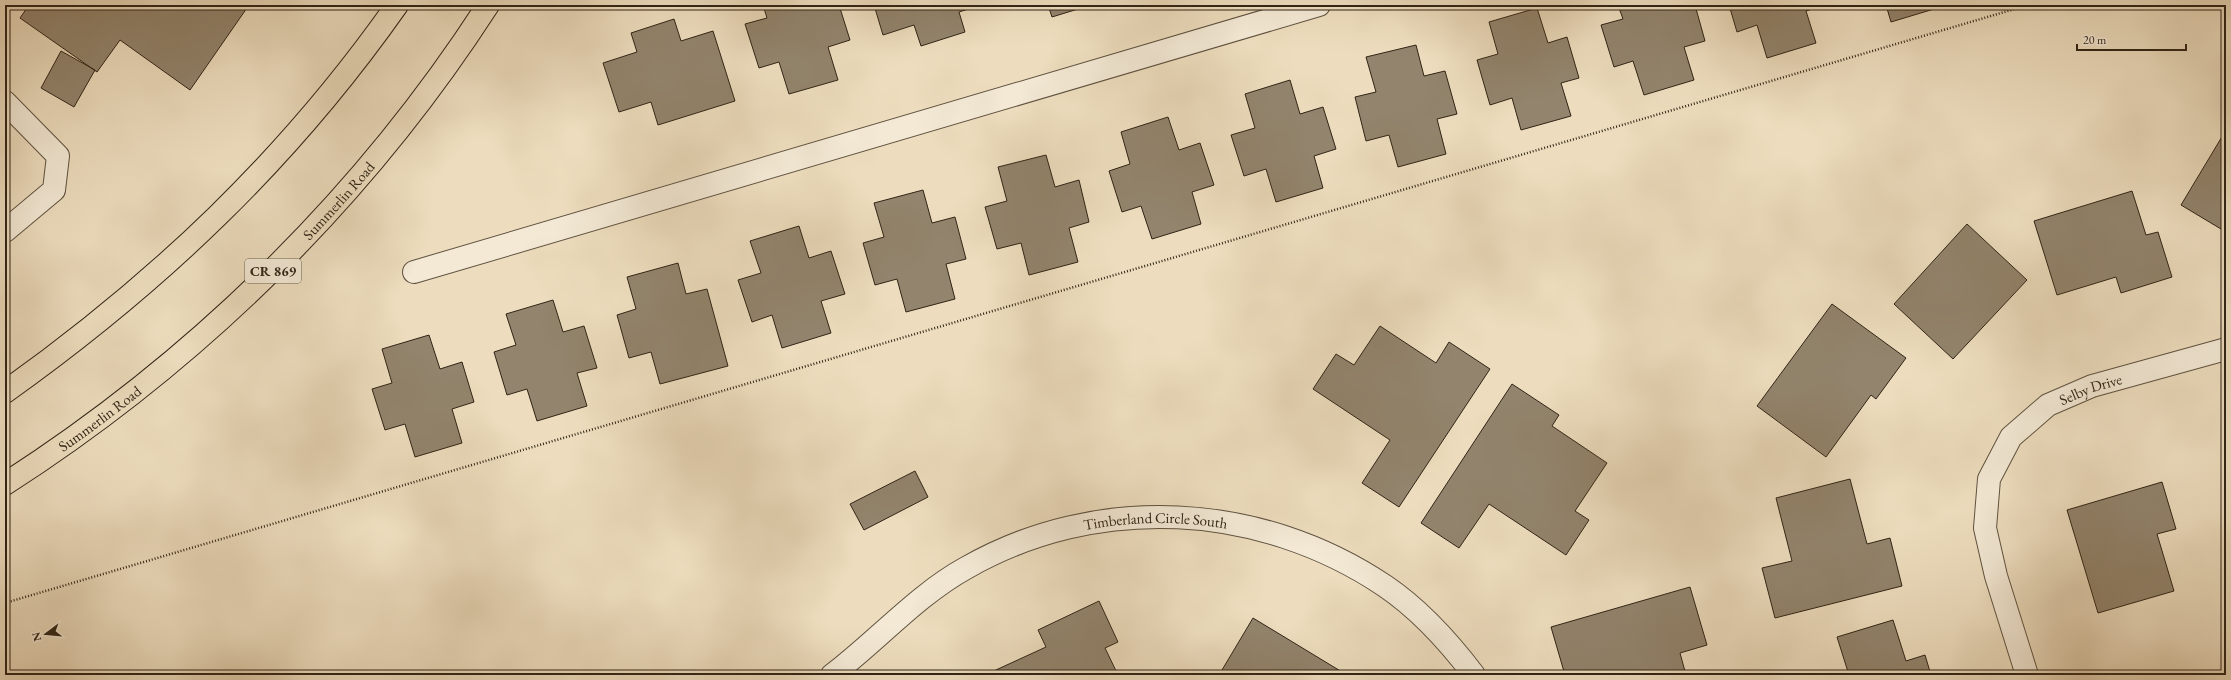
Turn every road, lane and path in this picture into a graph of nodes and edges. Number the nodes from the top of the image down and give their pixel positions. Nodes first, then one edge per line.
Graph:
1 (396, 5) edge
2 (488, 5) edge
3 (1319, 5) edge
4 (2028, 5) edge
5 (5, 102) edge
6 (5, 231) edge
7 (414, 272) dead end
8 (2226, 349) edge
9 (5, 392) edge
10 (5, 484) edge
11 (5, 603) edge
12 (832, 675) edge
13 (1474, 675) edge
14 (2026, 675) edge

1 - 9 main road
2 - 10 main road, Summerlin Road / CR 869
3 - 7 street
4 - 11 path
5 - 6 street
8 - 14 street, Selby Drive
12 - 13 street, Timberland Circle South

